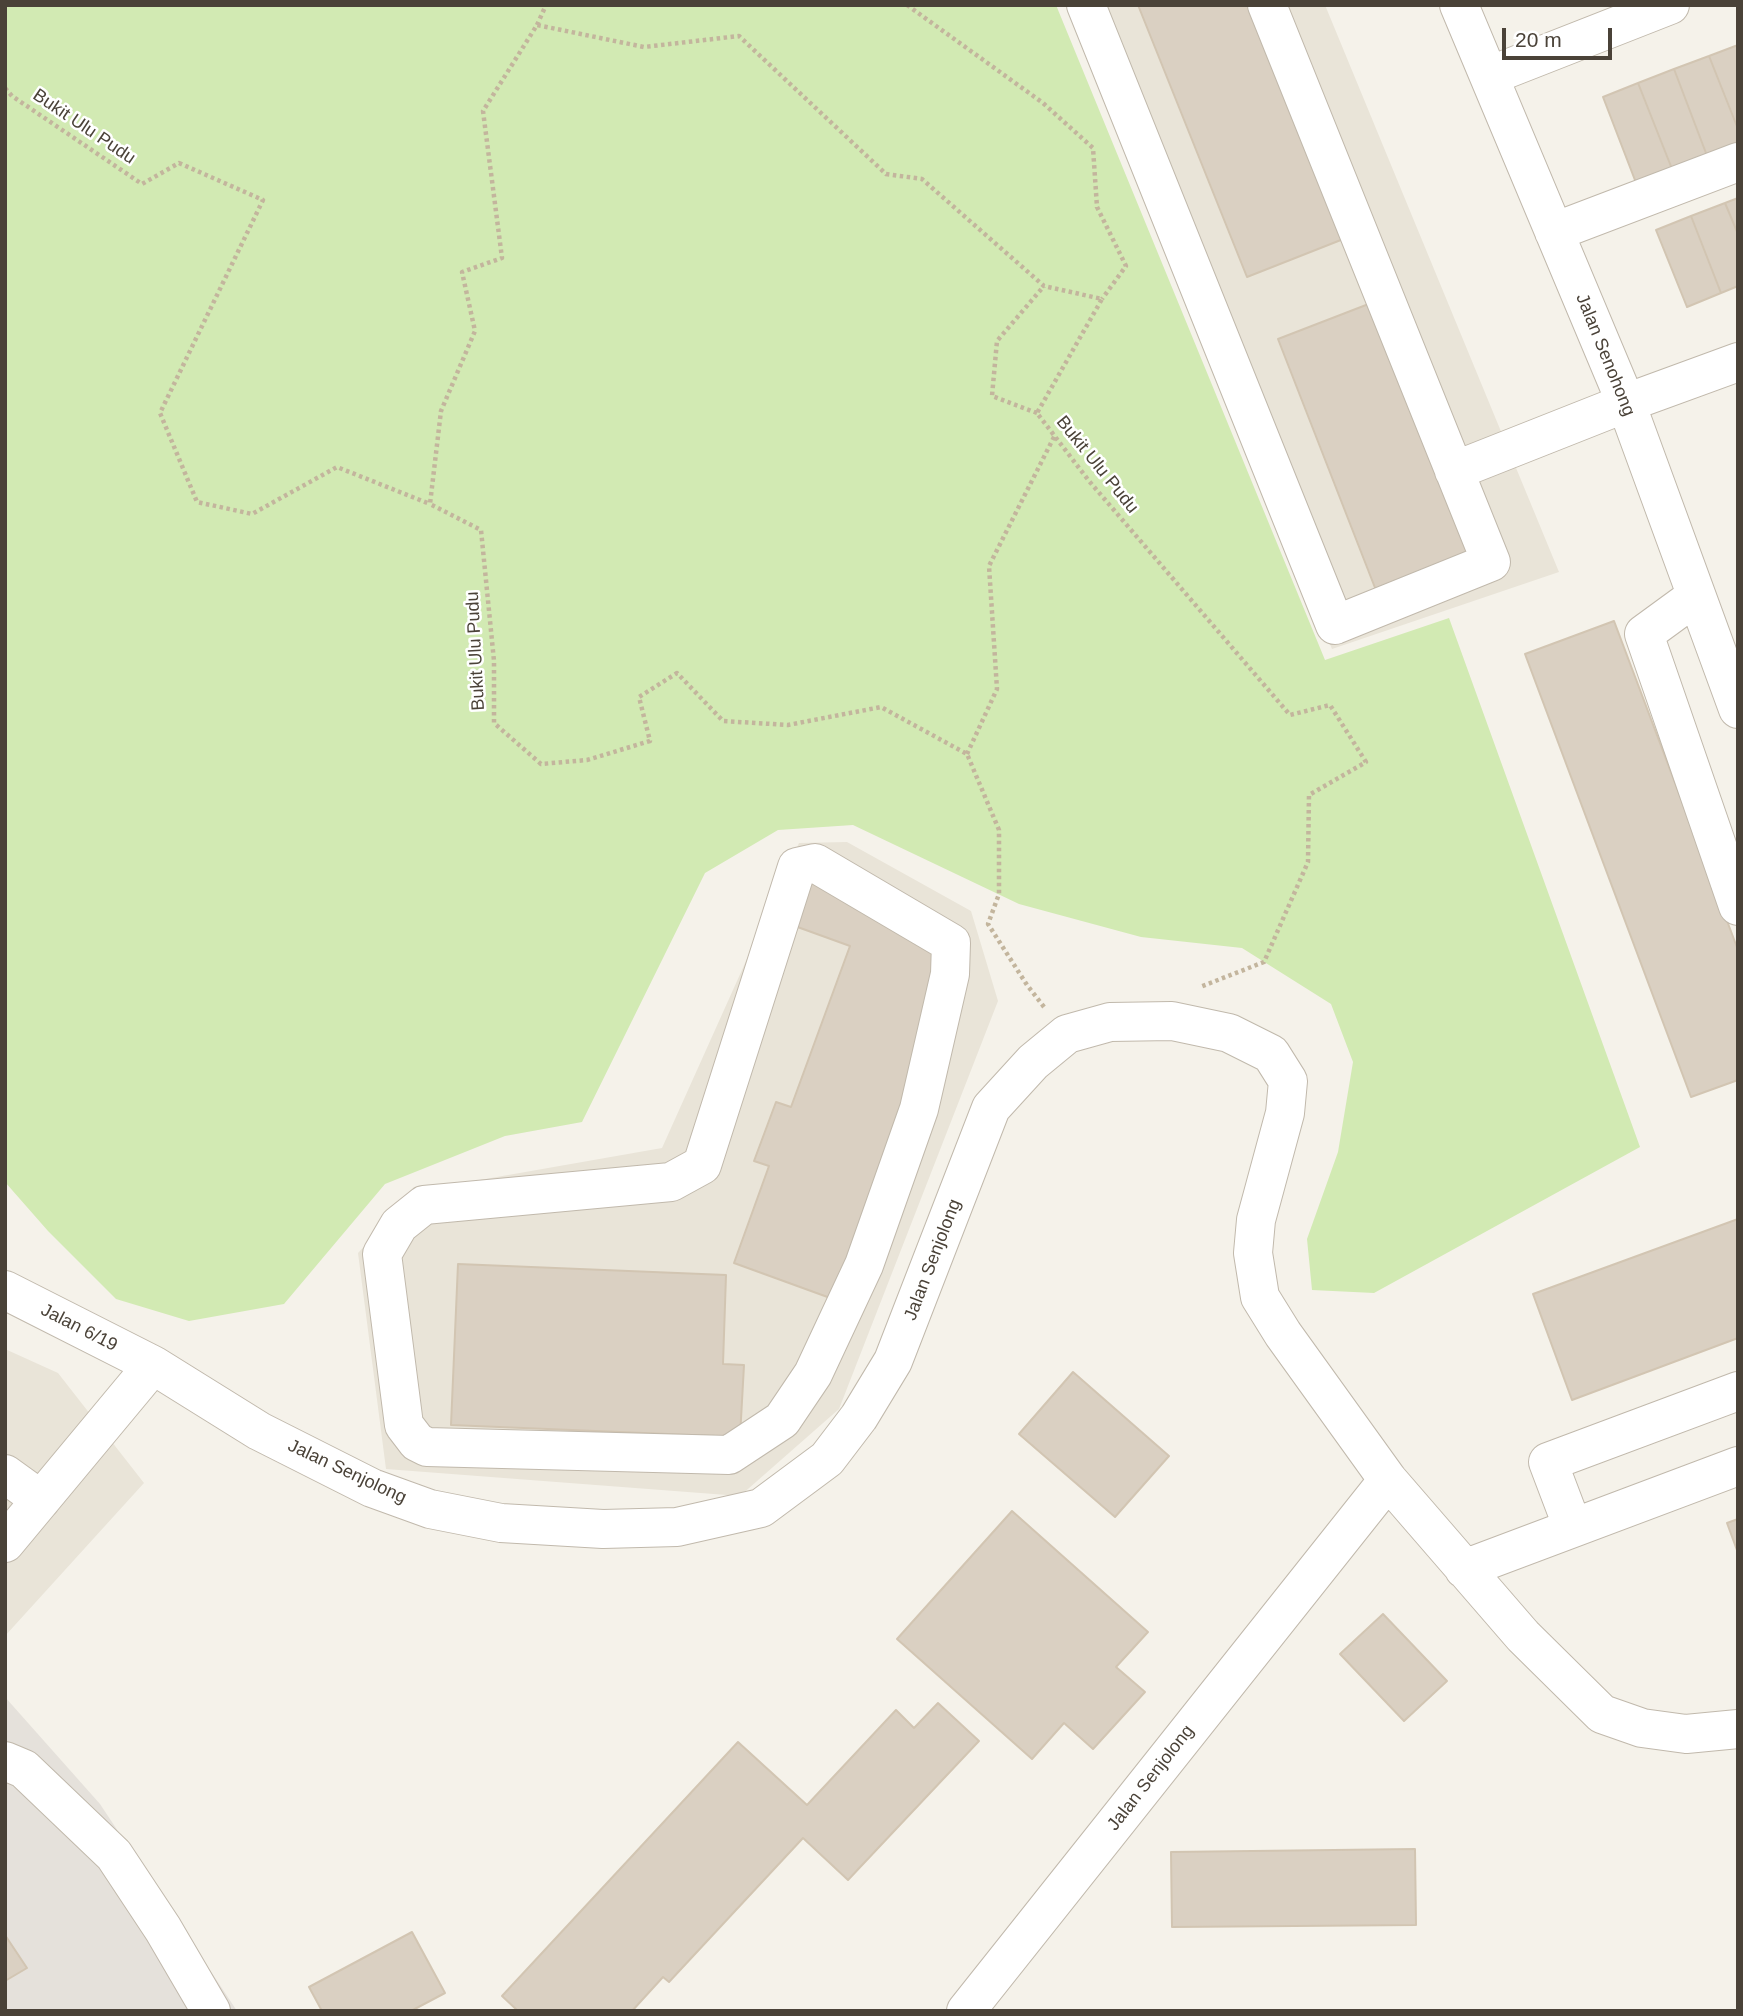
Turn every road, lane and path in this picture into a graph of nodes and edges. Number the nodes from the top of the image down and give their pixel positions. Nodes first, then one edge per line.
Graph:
1 (547, 5) edge
2 (907, 5) edge
3 (1086, 5) edge
4 (1267, 5) edge
5 (1459, 5) edge
6 (1670, 5) edge
7 (537, 25) junction
8 (1489, 76) junction
9 (5, 89) edge
10 (1738, 162) edge
11 (1554, 232) junction
12 (1044, 286) junction
13 (1102, 299) junction
14 (1738, 362) edge
15 (1626, 403) junction
16 (1037, 413) junction
17 (1055, 435) junction
18 (1454, 471) junction
19 (430, 504) junction
20 (1696, 596) junction
21 (1738, 709) edge
22 (967, 754) junction
23 (1738, 906) edge
24 (1200, 987) dead end
25 (1067, 1034) junction
26 (5, 1290) edge
27 (153, 1365) junction
28 (1738, 1391) edge
29 (729, 1455) junction
30 (1738, 1466) edge
31 (5, 1474) edge
32 (1388, 1480) junction
33 (41, 1500) junction
34 (761, 1508) junction
35 (1573, 1528) junction
36 (5, 1543) edge
37 (1464, 1569) junction
38 (1738, 1729) edge
39 (5, 1761) edge
40 (211, 2011) edge
41 (966, 2011) edge

1 - 7 path
2 - 13 path, Bukit Ulu Pudu
3 - 18 street
4 - 18 street
5 - 8 street, Jalan Senohong
6 - 8 street
7 - 12 path
7 - 19 path
8 - 11 street, Jalan Senohong
9 - 19 path, Bukit Ulu Pudu
10 - 11 street
11 - 15 street, Jalan Senohong
12 - 13 path
12 - 16 path
13 - 16 path, Bukit Ulu Pudu
14 - 15 street
15 - 18 street
15 - 20 street, Jalan Senohong
16 - 17 path, Bukit Ulu Pudu
17 - 22 path
17 - 24 path, Bukit Ulu Pudu
19 - 22 path, Bukit Ulu Pudu
20 - 21 street, Jalan Senohong
20 - 23 street
22 - 25 path
25 - 32 street, Jalan Senjolong
25 - 34 street, Jalan Senjolong
26 - 27 street, Jalan 6/19
27 - 33 street
27 - 34 street, Jalan Senjolong
28 - 35 street
29 - 29 street
29 - 34 street
30 - 35 street
31 - 33 street
32 - 37 street, Jalan Senjolong
32 - 41 street, Jalan Senjolong
33 - 36 street
35 - 37 street
37 - 38 street, Jalan Senjolong
39 - 40 street

